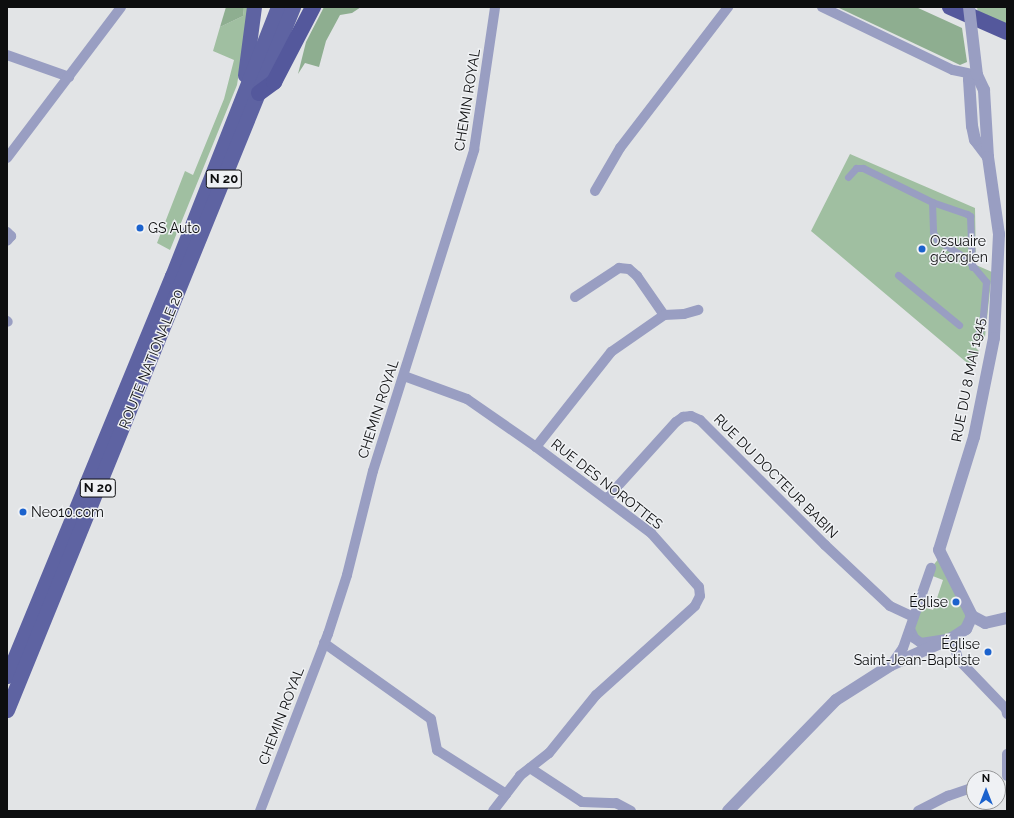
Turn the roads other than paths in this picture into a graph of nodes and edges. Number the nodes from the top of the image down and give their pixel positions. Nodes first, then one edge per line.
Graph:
1 (121, 7) edge
2 (254, 7) edge
3 (278, 7) edge
4 (293, 7) edge
5 (313, 7) edge
6 (495, 7) edge
7 (728, 7) edge
8 (822, 7) edge
9 (950, 7) edge
10 (969, 7) edge
11 (1007, 32) edge
12 (7, 55) edge
13 (977, 75) junction
14 (69, 77) junction
15 (260, 93) junction
16 (242, 102) junction
17 (7, 158) edge
18 (848, 177) dead end
19 (595, 191) dead end
20 (932, 202) junction
21 (7, 232) edge
22 (7, 241) edge
23 (972, 267) junction
24 (898, 274) dead end
25 (575, 297) dead end
26 (698, 310) dead end
27 (664, 315) junction
28 (959, 325) dead end
29 (979, 332) dead end
30 (404, 376) junction
31 (536, 447) junction
32 (607, 498) junction
33 (931, 568) dead end
34 (972, 616) junction
35 (914, 617) junction
36 (1007, 618) edge
37 (910, 628) junction
38 (952, 638) junction
39 (324, 643) junction
40 (891, 665) junction
41 (7, 676) edge
42 (7, 710) edge
43 (1007, 714) edge
44 (1007, 754) edge
45 (530, 768) junction
46 (1007, 776) edge
47 (966, 790) edge
48 (506, 794) junction
49 (260, 811) edge
50 (493, 811) edge
51 (631, 811) edge
52 (728, 811) edge
53 (918, 811) edge

1 - 14 street
2 - 16 main road
3 - 16 main road, ROUTE NATIONALE 20 / N 20
4 - 15 main road, ROUTE NATIONALE 20 / N 20
5 - 15 highway
6 - 30 street, CHEMIN ROYAL
7 - 19 street
8 - 13 street
9 - 11 highway
10 - 13 street, RUE DU 8 MAI 1945, bridge
12 - 14 street
13 - 34 street, RUE DU 8 MAI 1945
14 - 17 street
15 - 42 main road, ROUTE NATIONALE 20 / N 20
16 - 41 main road, ROUTE NATIONALE 20 / N 20
18 - 20 street
20 - 23 street
20 - 23 street
21 - 22 street
23 - 29 street
24 - 28 street
25 - 27 street
26 - 27 street
27 - 31 street
30 - 31 street, RUE DES NOROTTES
30 - 39 street, CHEMIN ROYAL
31 - 32 street, RUE DES NOROTTES
32 - 35 street, RUE DU DOCTEUR BABIN
32 - 45 street, RUE DES NOROTTES
33 - 35 street
34 - 36 street
34 - 38 street
35 - 37 street
37 - 38 street
37 - 40 street
38 - 40 street
38 - 43 street
39 - 48 street
39 - 49 street, CHEMIN ROYAL
40 - 52 street
44 - 46 street
45 - 48 street, RUE DES NOROTTES
45 - 51 street
47 - 53 street
48 - 50 street, RUE DES NOROTTES

